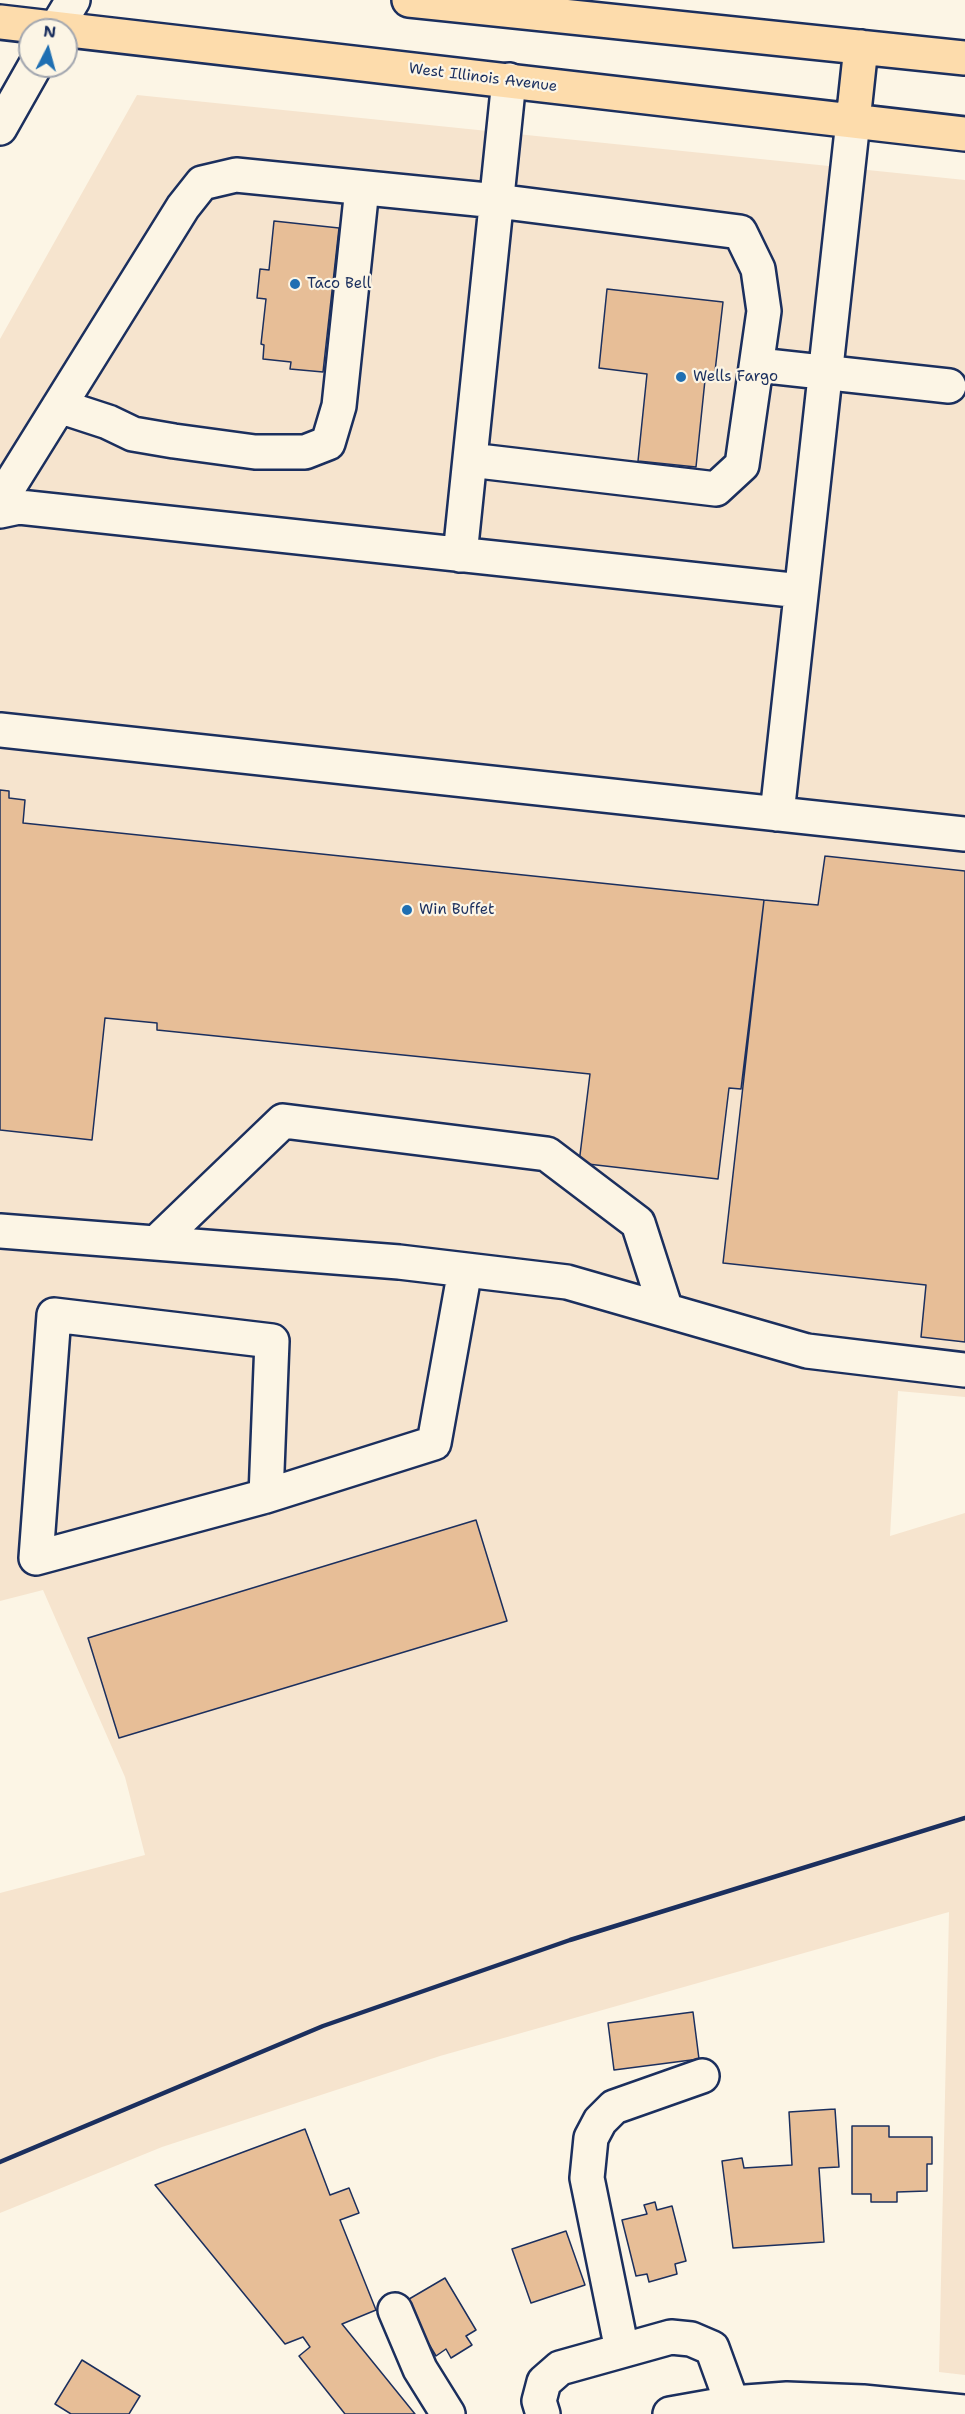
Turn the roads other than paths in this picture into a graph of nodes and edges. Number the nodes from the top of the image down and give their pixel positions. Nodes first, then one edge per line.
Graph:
1 (72, 0) edge
2 (409, 0) edge
3 (61, 18) edge
4 (0, 22) edge
5 (18, 24) edge
6 (78, 32) edge
7 (861, 47) junction
8 (965, 58) edge
9 (28, 78) edge
10 (509, 81) junction
11 (853, 121) junction
12 (0, 128) edge
13 (965, 134) edge
14 (362, 188) junction
15 (497, 201) junction
16 (758, 365) junction
17 (826, 371) junction
18 (949, 386) dead end
19 (59, 406) junction
20 (470, 460) junction
21 (0, 501) edge
22 (0, 512) edge
23 (460, 555) junction
24 (801, 591) junction
25 (0, 730) edge
26 (777, 814) junction
27 (965, 834) edge
28 (0, 1231) edge
29 (156, 1243) junction
30 (465, 1270) junction
31 (666, 1310) junction
32 (965, 1370) edge
33 (266, 1496) junction
34 (702, 2076) dead end
35 (395, 2310) dead end
36 (622, 2350) junction
37 (732, 2403) junction
38 (863, 2408) edge
39 (965, 2412) edge
40 (448, 2414) edge
41 (543, 2414) edge
42 (670, 2414) edge

1 - 3 street
2 - 7 main road
4 - 5 main road, West Illinois Avenue
6 - 10 main road, West Illinois Avenue
7 - 8 main road
7 - 11 main road
9 - 12 street
10 - 11 main road, West Illinois Avenue
10 - 15 street
11 - 13 main road, West Illinois Avenue
11 - 17 street
14 - 15 street
14 - 19 street
14 - 19 street
15 - 16 street
15 - 20 street
16 - 17 street
16 - 20 street
17 - 18 street
17 - 24 street
19 - 21 street
20 - 23 street
22 - 23 street
23 - 24 street
24 - 26 street
25 - 26 street
26 - 27 street
28 - 29 street
29 - 30 street
29 - 31 street
30 - 31 street
30 - 33 street
31 - 32 street
33 - 33 street
34 - 36 street
35 - 40 street
36 - 37 street
36 - 41 street
37 - 38 street
37 - 42 street
38 - 39 street

